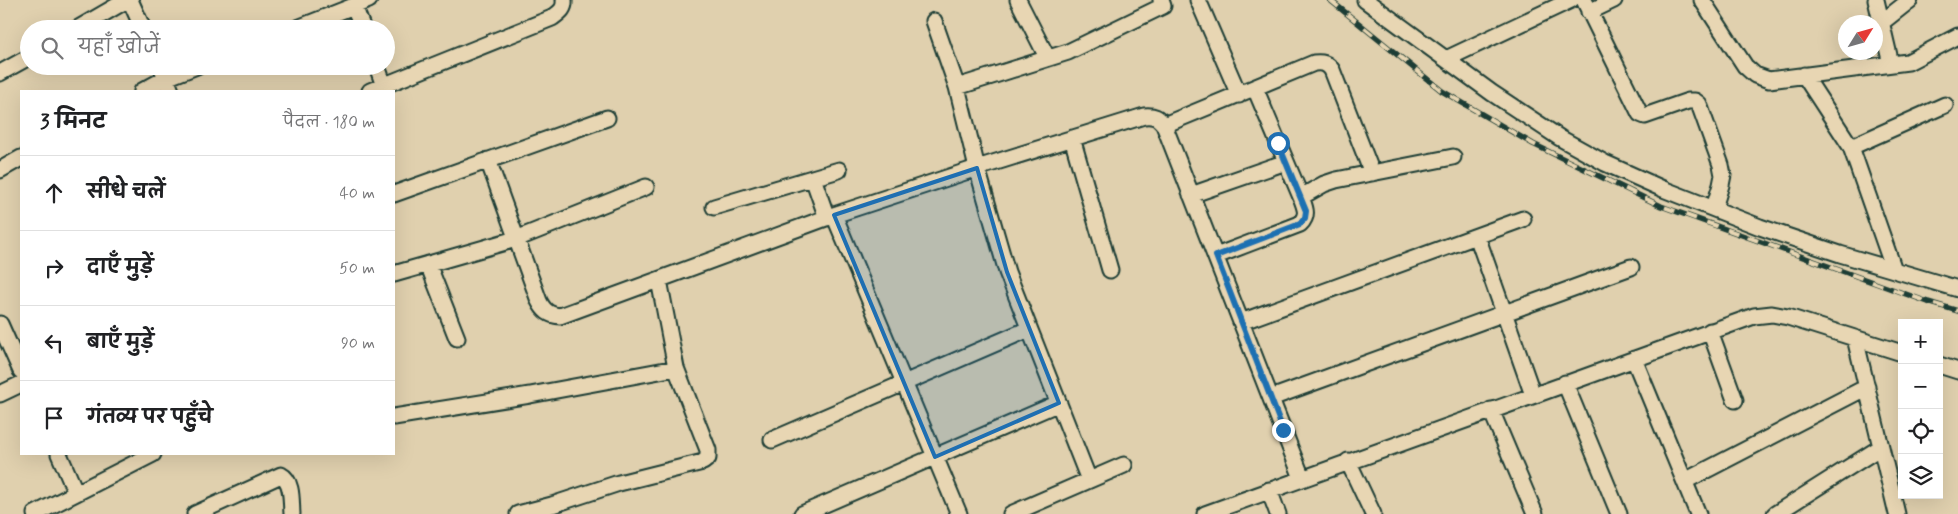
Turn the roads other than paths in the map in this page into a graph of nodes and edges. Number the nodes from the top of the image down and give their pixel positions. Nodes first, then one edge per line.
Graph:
1 (129, 0) edge
2 (369, 0) edge
3 (564, 0) edge
4 (1018, 0) edge
5 (1198, 0) edge
6 (1365, 0) edge
7 (1570, 0) edge
8 (1614, 0) edge
9 (1702, 0) edge
10 (1876, 0) edge
11 (1910, 0) edge
12 (1166, 2) edge
13 (354, 6) junction
14 (1586, 6) edge
15 (1879, 15) edge
16 (93, 20) edge
17 (139, 20) edge
18 (318, 20) edge
19 (359, 20) edge
20 (934, 21) dead end
21 (1883, 21) edge
22 (1883, 31) edge
23 (1958, 36) edge
24 (1047, 57) junction
25 (1446, 59) junction
26 (20, 62) edge
27 (1891, 64) junction
28 (0, 73) edge
29 (377, 75) edge
30 (1804, 75) junction
31 (166, 79) edge
32 (957, 87) junction
33 (1255, 88) junction
34 (377, 89) edge
35 (144, 90) edge
36 (1239, 95) junction
37 (1945, 104) dead end
38 (607, 118) dead end
39 (1164, 125) junction
40 (1072, 138) junction
41 (1850, 147) junction
42 (1453, 158) dead end
43 (20, 159) edge
44 (488, 160) junction
45 (1286, 162) junction
46 (977, 168) junction
47 (0, 170) edge
48 (839, 170) dead end
49 (1372, 172) junction
50 (813, 178) junction
51 (646, 187) dead end
52 (395, 194) edge
53 (1192, 195) junction
54 (1301, 197) junction
55 (714, 207) dead end
56 (1714, 208) junction
57 (830, 217) junction
58 (1523, 220) dead end
59 (1477, 236) junction
60 (516, 239) junction
61 (1216, 256) junction
62 (428, 264) junction
63 (1631, 267) dead end
64 (1110, 270) dead end
65 (1894, 270) junction
66 (395, 274) edge
67 (659, 280) junction
68 (1958, 289) edge
69 (1504, 313) junction
70 (1241, 322) junction
71 (0, 324) edge
72 (1029, 329) junction
73 (1710, 331) junction
74 (457, 338) dead end
75 (1855, 338) junction
76 (1898, 352) edge
77 (1634, 358) junction
78 (20, 365) edge
79 (1943, 366) edge
80 (676, 368) junction
81 (1958, 371) edge
82 (904, 383) junction
83 (1565, 383) junction
84 (20, 384) edge
85 (1866, 387) junction
86 (0, 394) edge
87 (1533, 395) junction
88 (1271, 398) junction
89 (1735, 400) dead end
90 (1058, 403) junction
91 (1491, 410) junction
92 (395, 416) edge
93 (772, 440) dead end
94 (1881, 447) junction
95 (59, 455) edge
96 (138, 457) edge
97 (935, 457) junction
98 (1348, 461) junction
99 (1124, 465) dead end
100 (1302, 478) junction
101 (1089, 480) junction
102 (1685, 481) junction
103 (1269, 490) junction
104 (76, 493) junction
105 (36, 514) edge
106 (194, 514) edge
107 (292, 514) edge
108 (518, 514) edge
109 (802, 514) edge
110 (959, 514) edge
111 (1011, 514) edge
112 (1205, 514) edge
113 (1278, 514) edge
114 (1373, 514) edge
115 (1536, 514) edge
116 (1619, 514) edge
117 (1698, 514) edge
118 (1775, 514) edge
119 (1897, 514) edge

1 - 16 street
1 - 17 street
2 - 13 street
3 - 34 street
4 - 24 street
5 - 36 street
6 - 25 street
7 - 25 street
8 - 14 street
9 - 30 street
10 - 15 street
11 - 21 street
12 - 24 street
13 - 18 street
13 - 19 street
14 - 56 street
20 - 32 street
22 - 27 street
23 - 27 street
24 - 32 street
25 - 56 street
26 - 28 street
27 - 30 street
29 - 34 street
30 - 41 street
31 - 35 street
32 - 46 street
33 - 36 street
33 - 45 street
33 - 49 street
36 - 39 street
37 - 41 street
38 - 44 street
39 - 40 street
39 - 53 street
40 - 46 street
40 - 64 street
41 - 65 street
42 - 49 street
43 - 47 street
44 - 52 street
44 - 60 street
45 - 53 street
45 - 54 street
46 - 57 street
46 - 72 street
48 - 50 street
49 - 54 street
50 - 55 street
50 - 57 street
51 - 60 street
53 - 61 street
54 - 61 street
56 - 65 street
57 - 67 street
57 - 82 street
58 - 59 street
59 - 69 street
59 - 70 street
60 - 62 street
60 - 67 street
61 - 70 street
62 - 66 street
62 - 74 street
63 - 69 street
65 - 68 street
67 - 80 street
69 - 87 street
69 - 88 street
70 - 88 street
71 - 78 street
72 - 82 street
72 - 90 street
73 - 75 street
73 - 77 street
73 - 89 street
75 - 76 street
75 - 85 street
77 - 83 street
77 - 102 street
79 - 81 street
80 - 92 street
80 - 108 street
82 - 93 street
82 - 97 street
83 - 87 street
83 - 116 street
84 - 86 street
85 - 94 street
85 - 102 street
87 - 91 street
88 - 100 street
90 - 97 street
90 - 101 street
91 - 98 street
91 - 115 street
94 - 118 street
94 - 119 street
95 - 104 street
96 - 104 street
97 - 109 street
97 - 110 street
98 - 100 street
98 - 114 street
99 - 101 street
100 - 103 street
101 - 111 street
102 - 117 street
103 - 112 street
103 - 113 street
104 - 105 street
106 - 107 street

